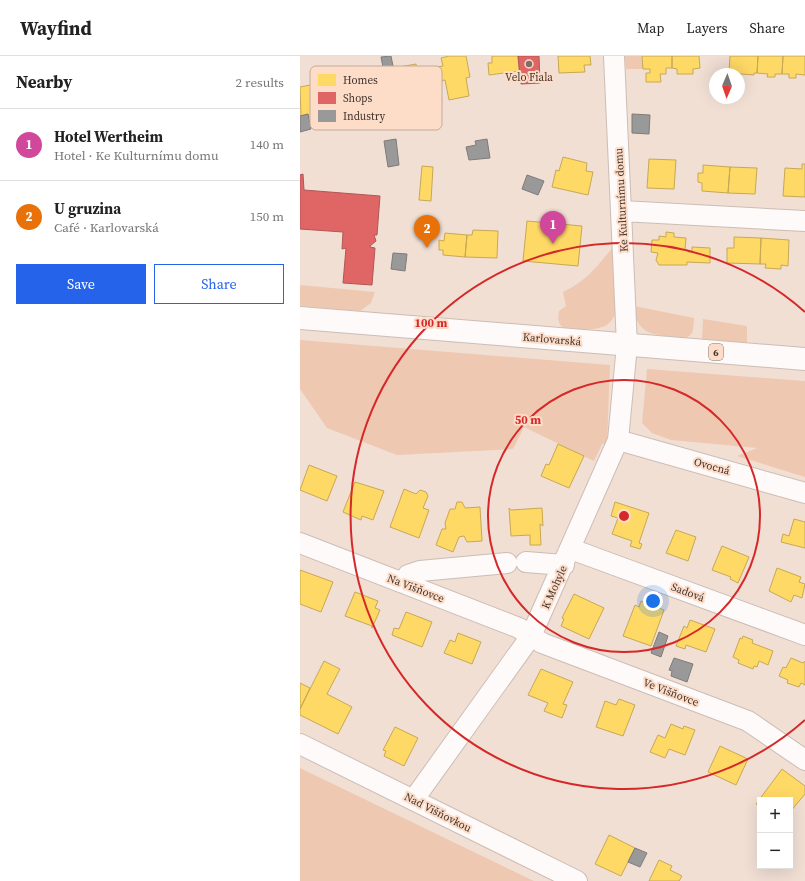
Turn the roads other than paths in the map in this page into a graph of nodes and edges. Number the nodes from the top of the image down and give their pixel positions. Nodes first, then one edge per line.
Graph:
1 (614, 56) edge
2 (622, 211) junction
3 (805, 220) edge
4 (300, 318) edge
5 (627, 345) junction
6 (805, 359) edge
7 (618, 440) junction
8 (805, 493) edge
9 (300, 543) edge
10 (567, 557) junction
11 (403, 583) junction
12 (805, 635) edge
13 (532, 636) junction
14 (300, 744) edge
15 (805, 760) edge
16 (414, 800) junction
17 (577, 881) edge

1 - 2 street, Ke Kulturnímu domu
2 - 3 street
2 - 5 street, Ke Kulturnímu domu
4 - 5 main road, Karlovarská / 6
5 - 6 main road, Karlovarská / 6
5 - 7 street, K Mohyle
7 - 8 street, Ovocná
7 - 10 street, K Mohyle
9 - 11 street, Na Višňovce
10 - 11 street, Sadová
10 - 12 street, Sadová
10 - 13 street, K Mohyle
11 - 13 street, Na Višňovce
13 - 15 street, Ve Višňovce
13 - 16 street, K Mohyle
14 - 16 street, Nad Višňovkou
16 - 17 street, Nad Višňovkou

